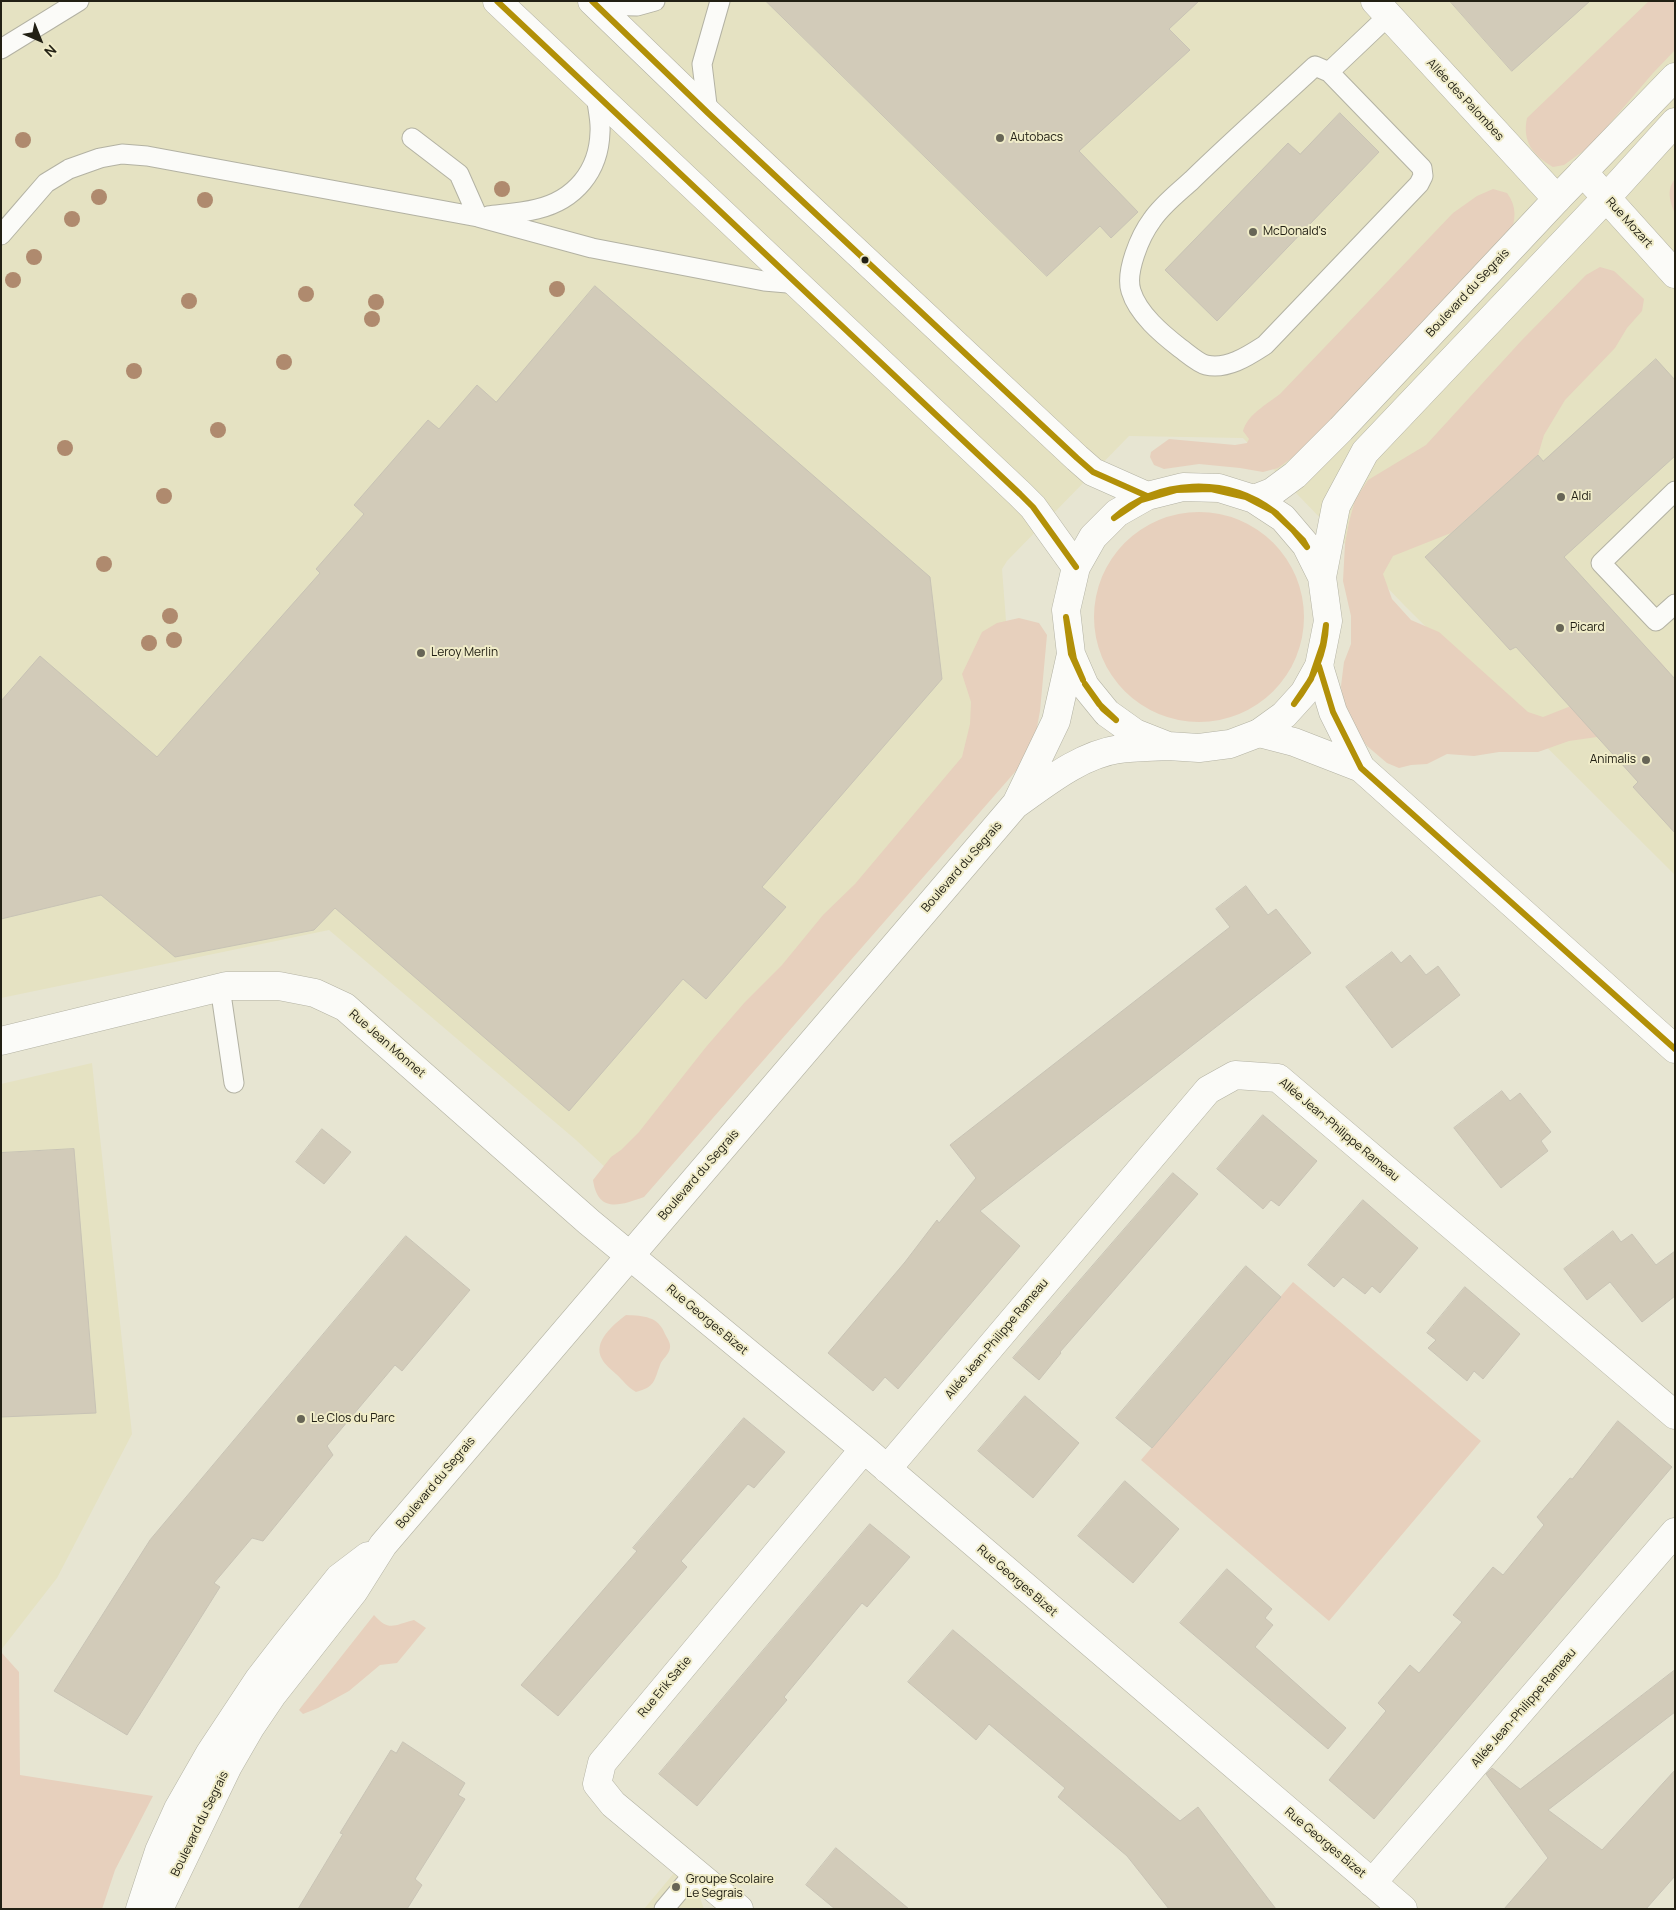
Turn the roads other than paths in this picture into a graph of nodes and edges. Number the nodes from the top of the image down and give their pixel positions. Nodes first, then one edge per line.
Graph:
1 (79, 1) edge
2 (497, 1) edge
3 (655, 1) edge
4 (720, 1) edge
5 (594, 3) edge
6 (1381, 9) edge
7 (1, 49) edge
8 (1329, 72) junction
9 (1675, 77) edge
10 (596, 94) junction
11 (708, 113) junction
12 (1675, 122) edge
13 (412, 138) dead end
14 (1583, 172) junction
15 (1606, 198) junction
16 (1557, 199) junction
17 (478, 217) junction
18 (1, 235) edge
19 (1675, 274) edge
20 (799, 284) junction
21 (1675, 492) edge
22 (1147, 496) junction
23 (1254, 499) junction
24 (1076, 567) junction
25 (1322, 577) junction
26 (1675, 604) edge
27 (1071, 654) junction
28 (1319, 666) junction
29 (1259, 733) junction
30 (1168, 746) junction
31 (1361, 768) junction
32 (1015, 805) junction
33 (220, 987) junction
34 (1, 1041) edge
35 (1675, 1049) edge
36 (234, 1083) dead end
37 (629, 1254) junction
38 (1675, 1415) edge
39 (864, 1449) junction
40 (886, 1469) junction
41 (1675, 1532) edge
42 (383, 1545) junction
43 (695, 1872) junction
44 (1372, 1882) junction
45 (140, 1909) edge
46 (159, 1909) edge
47 (664, 1909) edge
48 (740, 1909) edge
49 (1403, 1909) edge

1 - 7 lane
2 - 10 street
3 - 5 lane
4 - 11 lane
5 - 11 street
6 - 8 lane
6 - 16 street, Allée des Palombes
8 - 8 lane
9 - 14 street, Boulevard du Segrais
10 - 17 lane
10 - 20 street
11 - 22 street
12 - 15 street
13 - 17 lane
14 - 15 street, Rue Mozart
14 - 16 street, Boulevard du Segrais
15 - 19 street, Rue Mozart
15 - 25 street
16 - 23 street, Boulevard du Segrais
17 - 18 lane
17 - 20 lane
20 - 24 street
21 - 26 lane
22 - 23 street
22 - 24 street
23 - 25 street
24 - 27 street
25 - 28 street
27 - 30 street
27 - 32 street, Boulevard du Segrais
28 - 29 street
28 - 31 street
29 - 30 street
29 - 31 street
30 - 32 street, Boulevard du Segrais
31 - 35 street
32 - 37 street, Boulevard du Segrais
33 - 34 street, Rue Jean Monnet
33 - 36 lane
33 - 37 street, Rue Jean Monnet
37 - 39 street, Rue Georges Bizet
37 - 42 street, Boulevard du Segrais
38 - 40 street, Allée Jean-Philippe Rameau
39 - 40 street, Rue Georges Bizet
39 - 43 street, Rue Erik Satie
40 - 44 street, Rue Georges Bizet
41 - 44 street, Allée Jean-Philippe Rameau
42 - 45 street, Boulevard du Segrais
42 - 46 street, Boulevard du Segrais
43 - 47 lane
43 - 48 street, Rue Erik Satie
44 - 49 street, Rue Georges Bizet

